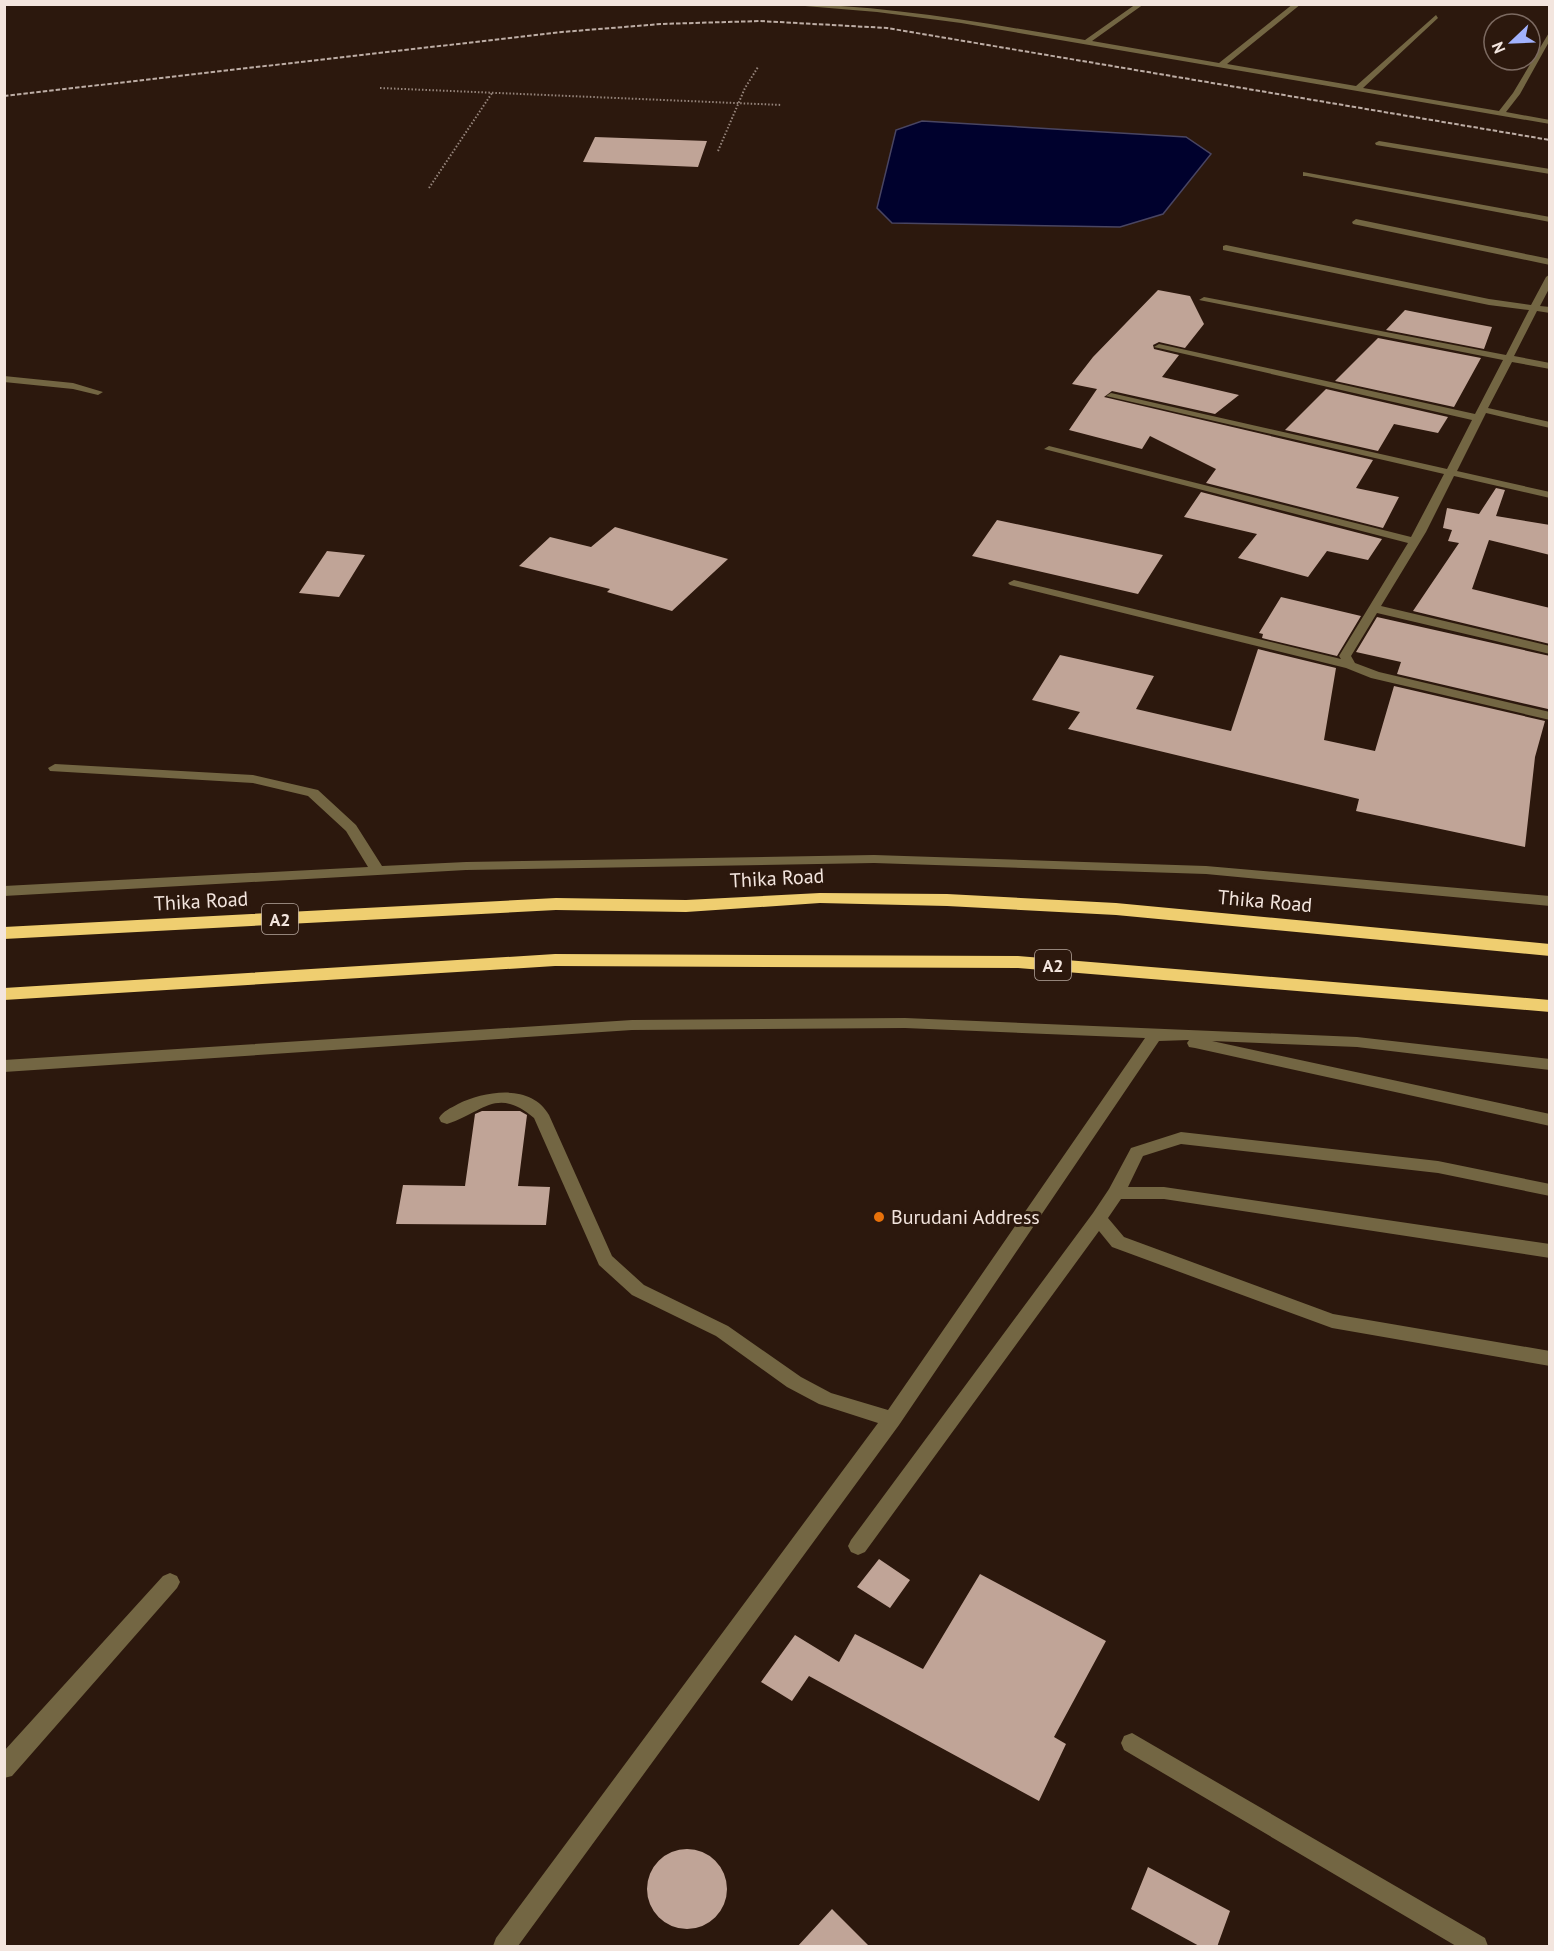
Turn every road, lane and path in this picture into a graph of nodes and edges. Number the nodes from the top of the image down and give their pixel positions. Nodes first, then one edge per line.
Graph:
1 (784, 4) edge
2 (1141, 4) edge
3 (1298, 4) edge
4 (816, 6) edge
5 (1436, 17) dead end
6 (1550, 33) edge
7 (1085, 43) junction
8 (758, 67) dead end
9 (1219, 67) junction
10 (380, 88) dead end
11 (1356, 90) junction
12 (492, 93) junction
13 (739, 103) junction
14 (782, 105) dead end
15 (1500, 114) junction
16 (1550, 122) edge
17 (1379, 143) dead end
18 (718, 151) dead end
19 (1550, 172) edge
20 (1306, 174) dead end
21 (429, 188) dead end
22 (1550, 220) edge
23 (1356, 222) dead end
24 (1226, 248) dead end
25 (1550, 262) edge
26 (1550, 277) edge
27 (1204, 300) dead end
28 (1536, 308) junction
29 (1550, 310) edge
30 (1160, 347) dead end
31 (1507, 358) junction
32 (1550, 366) edge
33 (4, 379) edge
34 (98, 392) dead end
35 (1111, 396) dead end
36 (1479, 414) junction
37 (1550, 425) edge
38 (1048, 449) dead end
39 (1449, 473) junction
40 (1550, 495) edge
41 (1414, 542) junction
42 (1014, 583) dead end
43 (1373, 608) junction
44 (1550, 650) edge
45 (1350, 665) junction
46 (1550, 716) edge
47 (55, 768) dead end
48 (377, 870) junction
49 (4, 891) edge
50 (1550, 901) edge
51 (4, 933) edge
52 (1550, 950) edge
53 (4, 994) edge
54 (1550, 1006) edge
55 (1155, 1035) junction
56 (1550, 1065) edge
57 (4, 1066) edge
58 (447, 1118) dead end
59 (1550, 1120) edge
60 (1550, 1190) edge
61 (1116, 1193) junction
62 (1099, 1218) junction
63 (1550, 1251) edge
64 (1550, 1359) edge
65 (892, 1419) junction
66 (858, 1546) dead end
67 (170, 1582) dead end
68 (1132, 1743) dead end
69 (4, 1768) edge
70 (504, 1947) edge
71 (1477, 1947) edge

1 - 4 street
2 - 7 street
3 - 9 street
4 - 7 street
5 - 11 street
6 - 15 street
7 - 9 street
8 - 13 path
9 - 11 street
10 - 12 path
11 - 15 street
12 - 13 path
12 - 21 path
13 - 14 path
13 - 18 path
15 - 16 street
17 - 19 street
20 - 22 street
23 - 25 street
24 - 28 street
26 - 28 street
27 - 31 street
28 - 29 street
28 - 31 street
30 - 36 street
31 - 32 street
31 - 36 street
33 - 34 street
35 - 39 street
36 - 37 street
36 - 39 street
38 - 41 street
39 - 40 street
39 - 41 street
41 - 43 street
42 - 45 street
43 - 44 street
43 - 45 street
45 - 46 street
47 - 48 street
48 - 49 street, Thika Road
48 - 50 street, Thika Road
51 - 52 highway, Thika Road / A2
53 - 54 highway, A2
55 - 56 street
55 - 57 street
55 - 59 street
55 - 65 street
58 - 65 street
60 - 61 street
61 - 62 street
61 - 63 street
62 - 64 street
62 - 66 street
65 - 70 street
67 - 69 street
68 - 71 street

